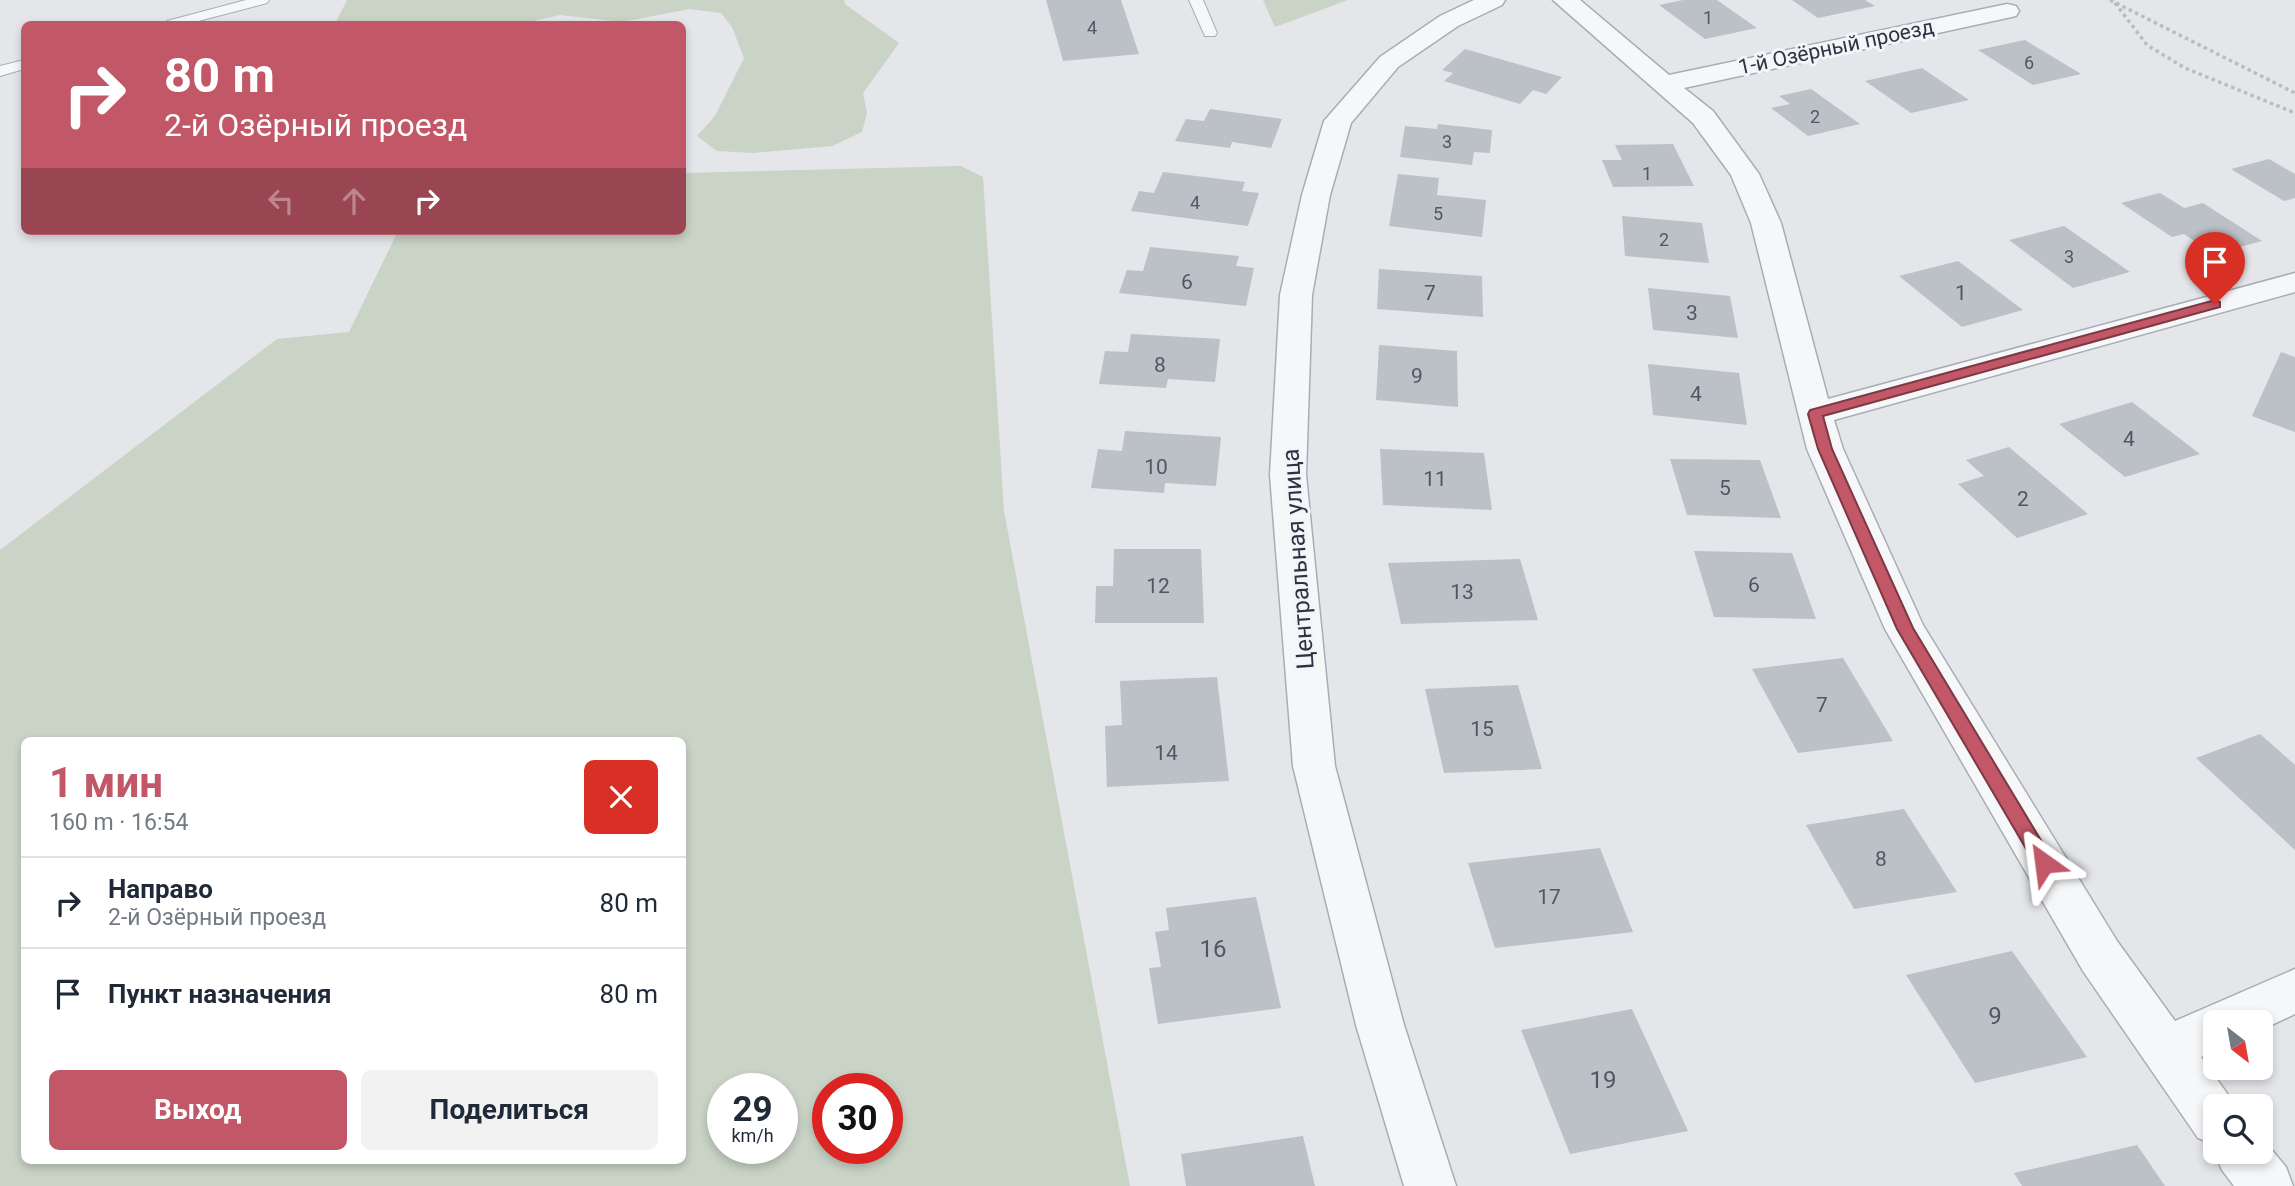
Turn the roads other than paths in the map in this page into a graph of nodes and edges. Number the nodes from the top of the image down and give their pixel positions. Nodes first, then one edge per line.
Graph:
1 (262, 0) edge
2 (1196, 0) edge
3 (1493, 0) edge
4 (1565, 0) edge
5 (2007, 11) dead end
6 (183, 21) edge
7 (1210, 33) dead end
8 (21, 66) edge
9 (0, 71) edge
10 (1665, 83) junction
11 (2295, 282) edge
12 (1815, 414) junction
13 (2295, 991) edge
14 (2252, 1010) edge
15 (2203, 1032) edge
16 (2165, 1049) junction
17 (2203, 1102) edge
18 (2250, 1164) edge
19 (1430, 1186) edge
20 (2267, 1186) edge

1 - 6 lane
2 - 7 lane
3 - 19 street, Центральная улица
4 - 10 street
5 - 10 street, 1-й Озёрный проезд
8 - 9 lane
10 - 12 street
11 - 12 street
12 - 16 street
13 - 14 street
15 - 16 street
16 - 17 street
18 - 20 street

